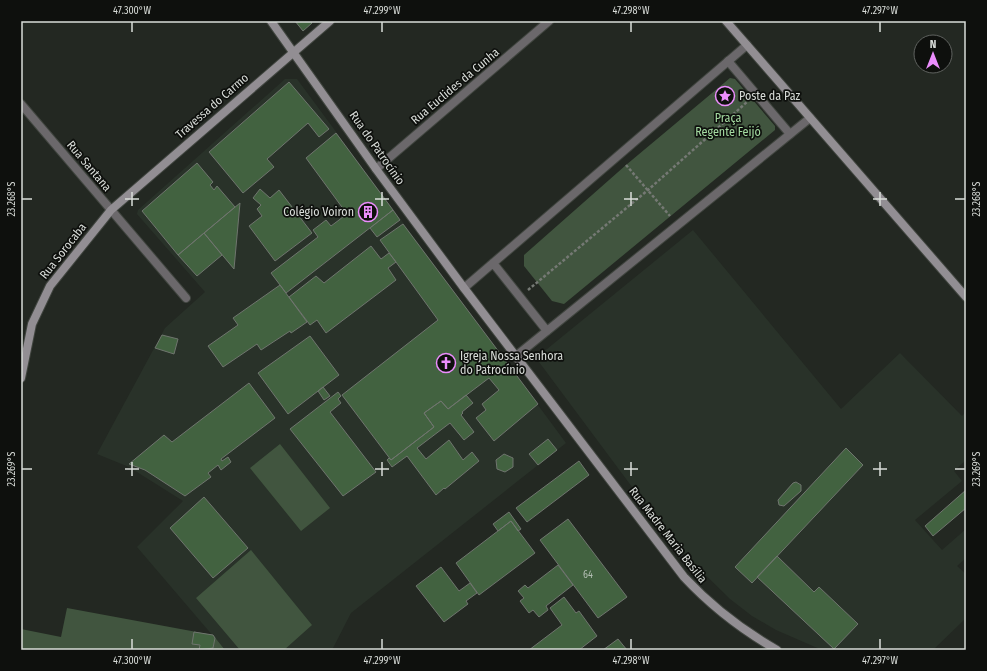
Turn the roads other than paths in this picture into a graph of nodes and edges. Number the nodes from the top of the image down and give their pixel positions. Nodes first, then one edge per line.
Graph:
1 (271, 21) edge
2 (330, 21) edge
3 (549, 21) edge
4 (726, 21) edge
5 (747, 45) junction
6 (294, 52) junction
7 (728, 61) junction
8 (21, 104) edge
9 (810, 118) junction
10 (790, 134) junction
11 (376, 169) junction
12 (111, 210) junction
13 (493, 263) junction
14 (464, 288) junction
15 (966, 297) edge
16 (186, 298) dead end
17 (547, 331) junction
18 (516, 356) junction
19 (21, 378) edge
20 (777, 650) edge

1 - 6 main road, Rua do Patrocínio
2 - 6 main road, Travessa do Carmo
3 - 11 street, Rua Euclides da Cunha
4 - 5 main road
5 - 7 street
5 - 9 main road
6 - 11 main road, Rua do Patrocínio
6 - 12 main road, Travessa do Carmo
7 - 10 street
7 - 13 street
8 - 12 street, Rua Santana
9 - 10 street
9 - 15 main road
10 - 17 street
11 - 14 main road, Rua do Patrocínio
12 - 16 street, Rua Santana
12 - 19 main road, Rua Sorocaba
13 - 14 street
13 - 17 street
14 - 18 main road
17 - 18 street
18 - 20 main road, Rua Madre Maria Basília

